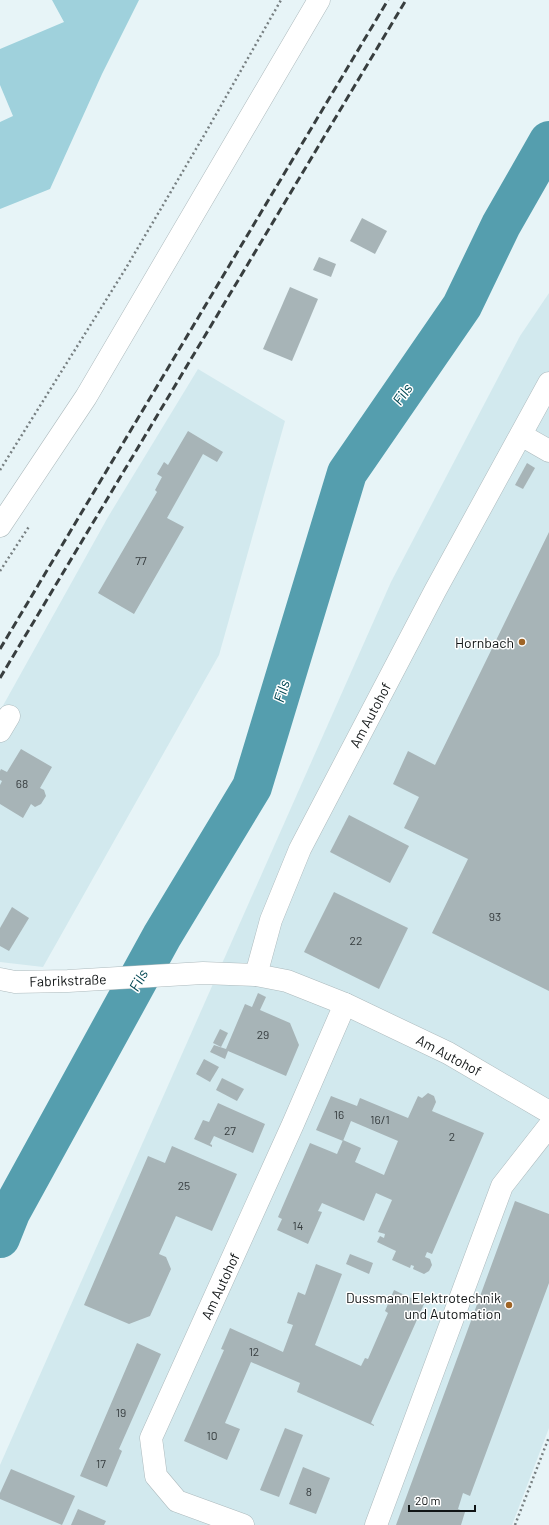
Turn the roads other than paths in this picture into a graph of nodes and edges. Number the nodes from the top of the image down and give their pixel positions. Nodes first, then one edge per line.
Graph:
1 (319, 0) edge
2 (549, 383) edge
3 (521, 435) junction
4 (549, 451) edge
5 (0, 526) edge
6 (256, 975) junction
7 (0, 979) edge
8 (345, 1004) junction
9 (549, 1112) edge
10 (549, 1126) edge
11 (243, 1525) edge
12 (376, 1525) edge

1 - 5 street
2 - 3 street, Am Autohof
3 - 4 street
3 - 6 street, Am Autohof
6 - 7 street, Fabrikstraße
6 - 8 street, Am Autohof
8 - 9 street, Am Autohof
8 - 11 street, Am Autohof
10 - 12 street

